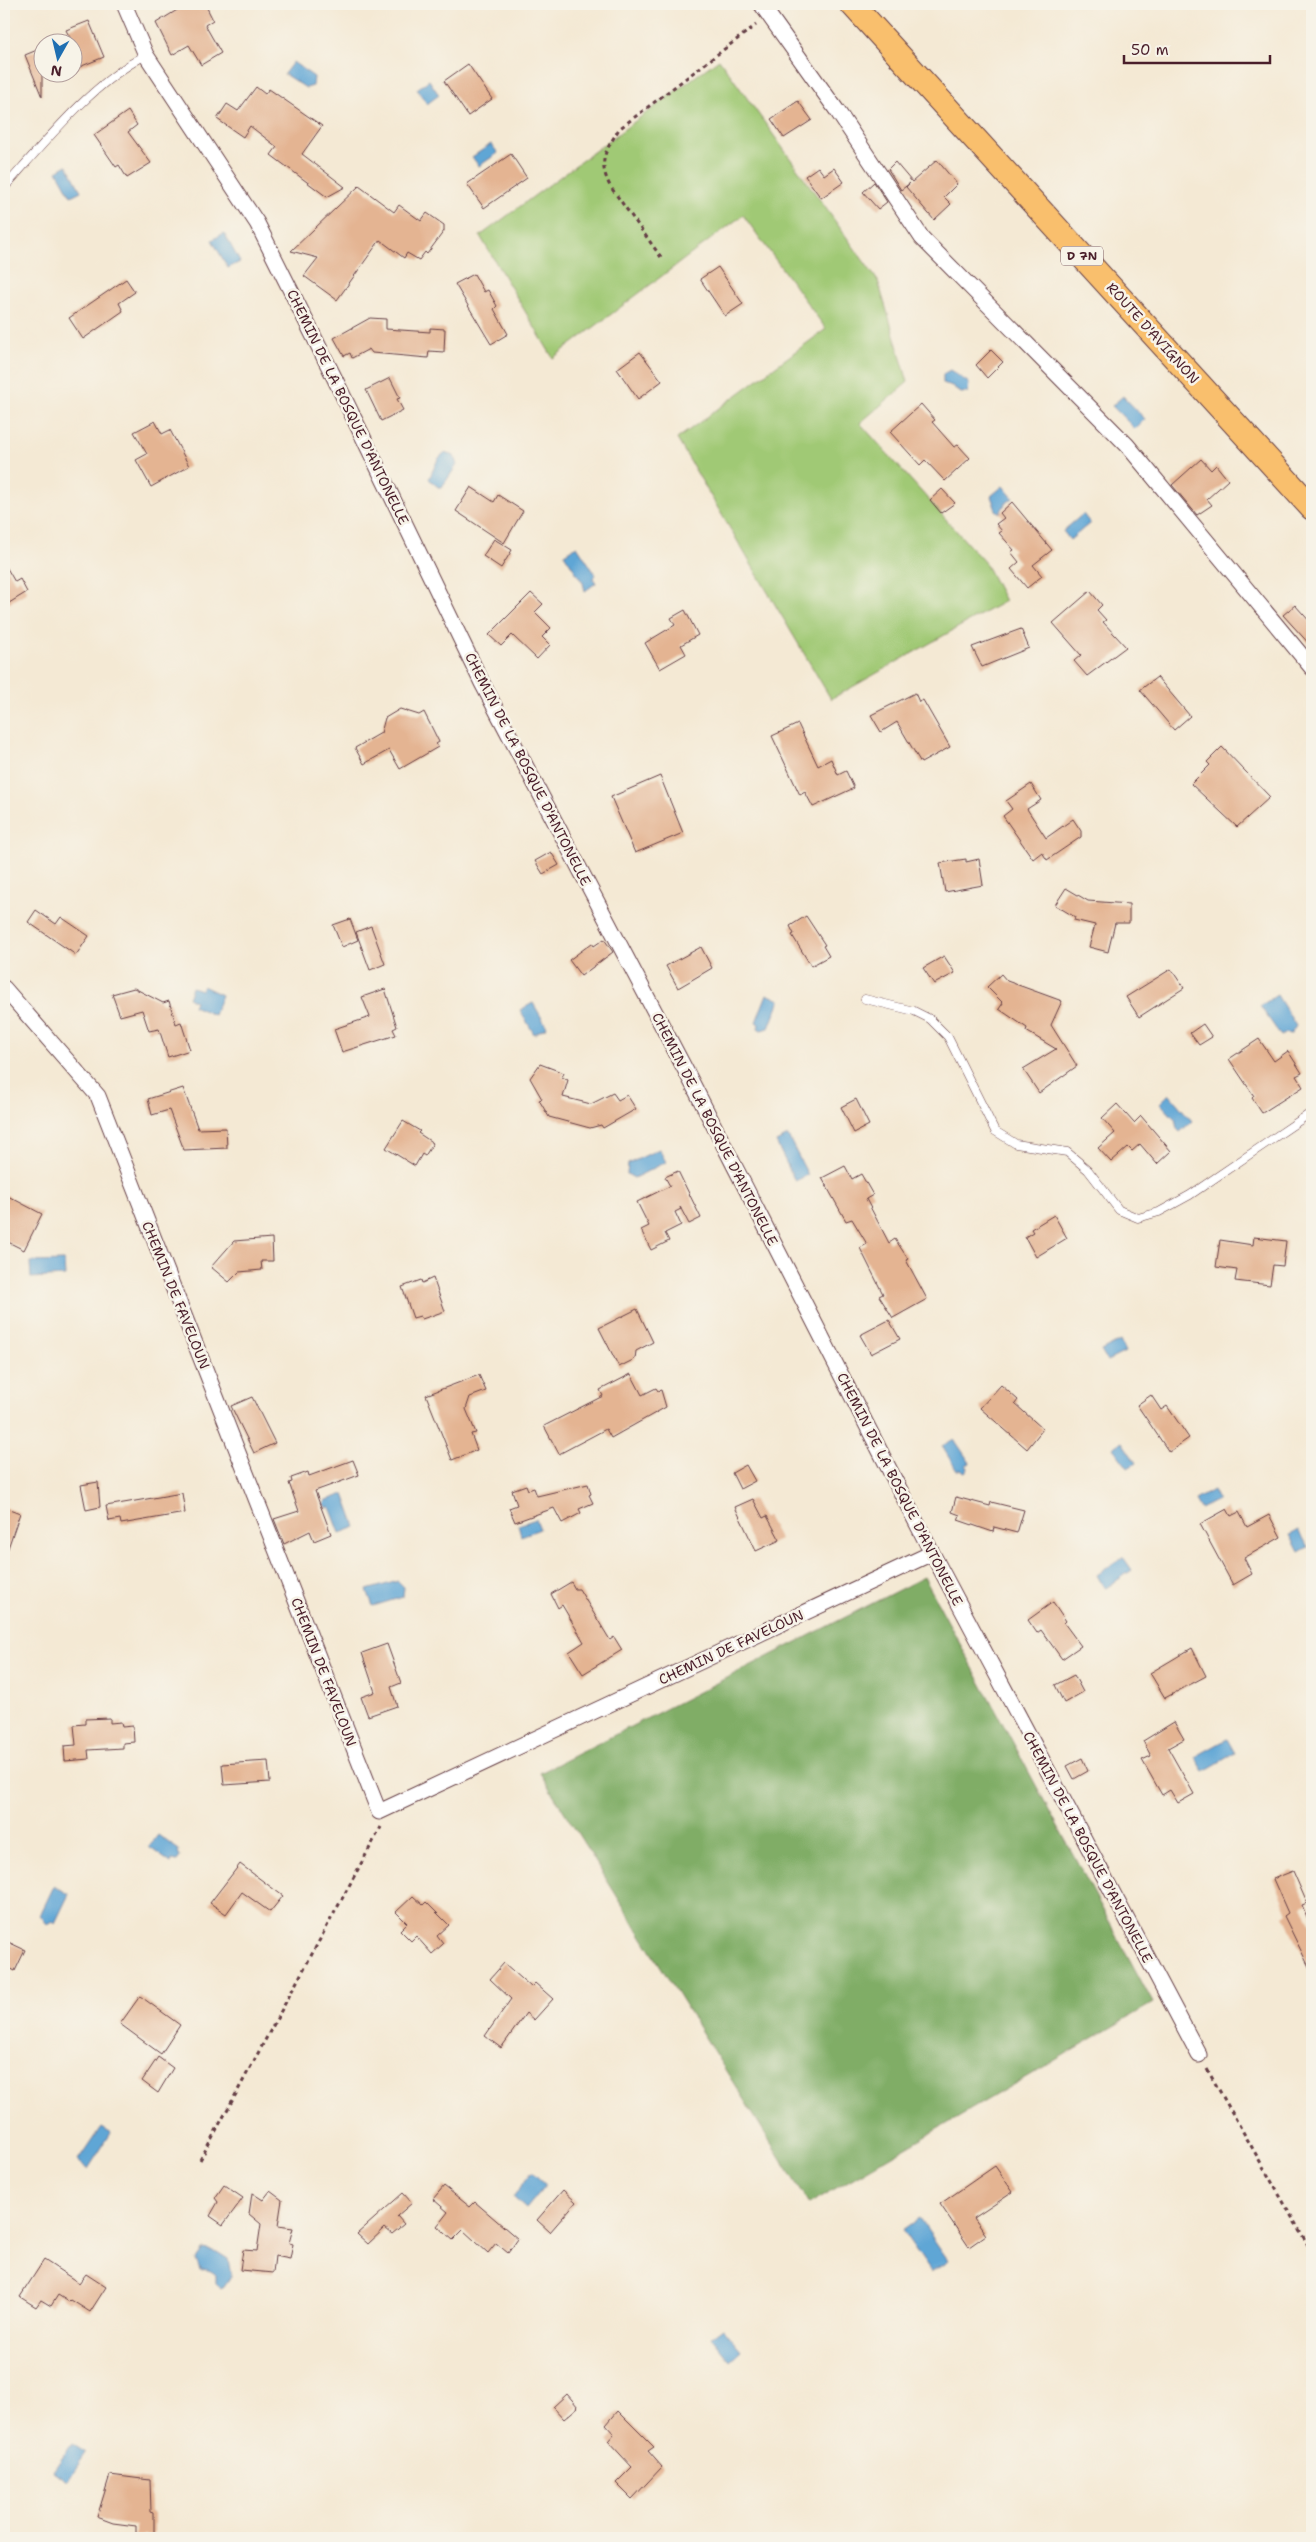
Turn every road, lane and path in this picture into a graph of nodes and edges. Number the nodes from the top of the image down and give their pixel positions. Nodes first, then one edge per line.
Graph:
1 (124, 4) edge
2 (852, 4) edge
3 (765, 9) edge
4 (146, 55) junction
5 (4, 188) edge
6 (660, 257) dead end
7 (1312, 508) edge
8 (1312, 668) edge
9 (4, 988) edge
10 (865, 999) dead end
11 (1312, 1112) edge
12 (932, 1554) junction
13 (378, 1819) dead end
14 (1199, 2055) joint
15 (200, 2160) dead end
16 (1312, 2252) edge

1 - 4 street, CHEMIN DE LA BOSQUE D'ANTONELLE
2 - 7 main road, ROUTE D'AVIGNON / D 7N
3 - 6 path
3 - 8 street
4 - 5 lane
4 - 12 street, CHEMIN DE LA BOSQUE D'ANTONELLE
9 - 12 street, CHEMIN DE FAVELOUN
10 - 11 lane
12 - 14 street, CHEMIN DE LA BOSQUE D'ANTONELLE
13 - 15 path
14 - 16 path

